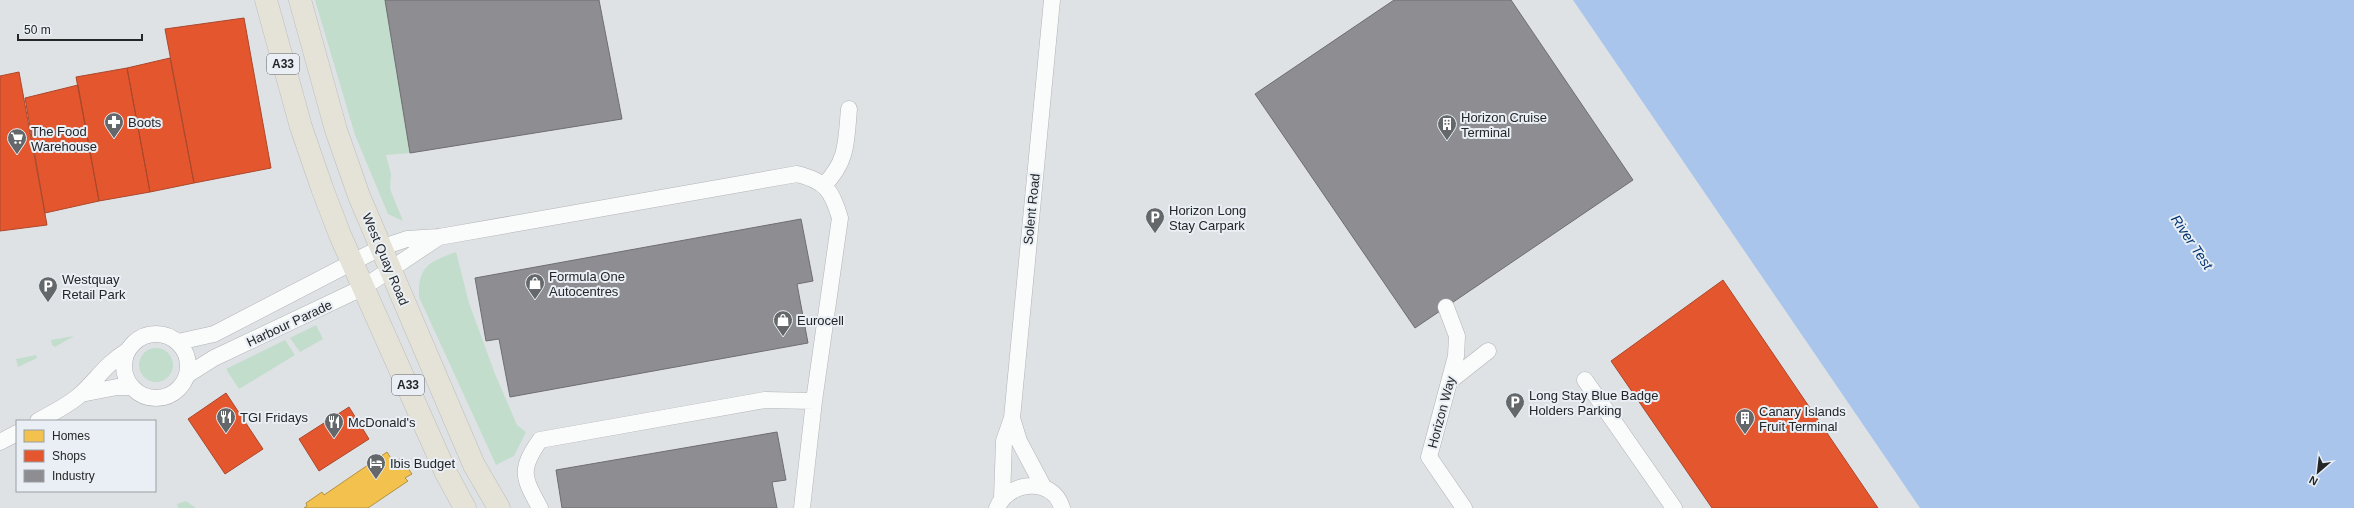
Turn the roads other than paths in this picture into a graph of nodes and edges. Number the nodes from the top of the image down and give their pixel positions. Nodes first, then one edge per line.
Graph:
1 (266, 0) edge
2 (300, 0) edge
3 (1052, 0) edge
4 (849, 109) dead end
5 (824, 185) junction
6 (440, 237) junction
7 (380, 248) junction
8 (352, 262) junction
9 (390, 270) junction
10 (364, 287) junction
11 (1446, 307) dead end
12 (178, 342) junction
13 (127, 351) junction
14 (1488, 351) dead end
15 (187, 375) junction
16 (1585, 380) dead end
17 (1450, 381) junction
18 (132, 387) junction
19 (81, 394) junction
20 (814, 401) junction
21 (1012, 418) junction
22 (40, 420) edge
23 (16, 434) edge
24 (0, 442) edge
25 (1044, 488) junction
26 (1000, 503) edge
27 (464, 508) edge
28 (499, 508) edge
29 (540, 508) edge
30 (802, 508) edge
31 (1062, 508) edge
32 (1464, 508) edge
33 (1674, 508) edge

1 - 8 highway, A33
2 - 7 highway, West Quay Road / A33
3 - 21 street, Solent Road
4 - 5 street
5 - 6 street, Harbour Parade
5 - 20 street
6 - 7 street, Harbour Parade
6 - 9 street, Harbour Parade
7 - 8 street, Harbour Parade
7 - 9 highway, West Quay Road / A33
8 - 10 highway, A33
8 - 12 street, Harbour Parade
9 - 10 street, Harbour Parade
9 - 28 highway, West Quay Road / A33
10 - 15 street, Harbour Parade
10 - 27 highway, A33
11 - 17 street, Horizon Way
12 - 13 street
12 - 15 street
13 - 18 street
13 - 19 street
14 - 17 street
15 - 18 street
16 - 33 street
17 - 32 street, Horizon Way
18 - 19 street
19 - 22 street
20 - 29 street
20 - 30 street
21 - 25 street, Solent Road
21 - 26 street, Solent Road
23 - 24 street
25 - 26 street
25 - 31 street, Solent Road

